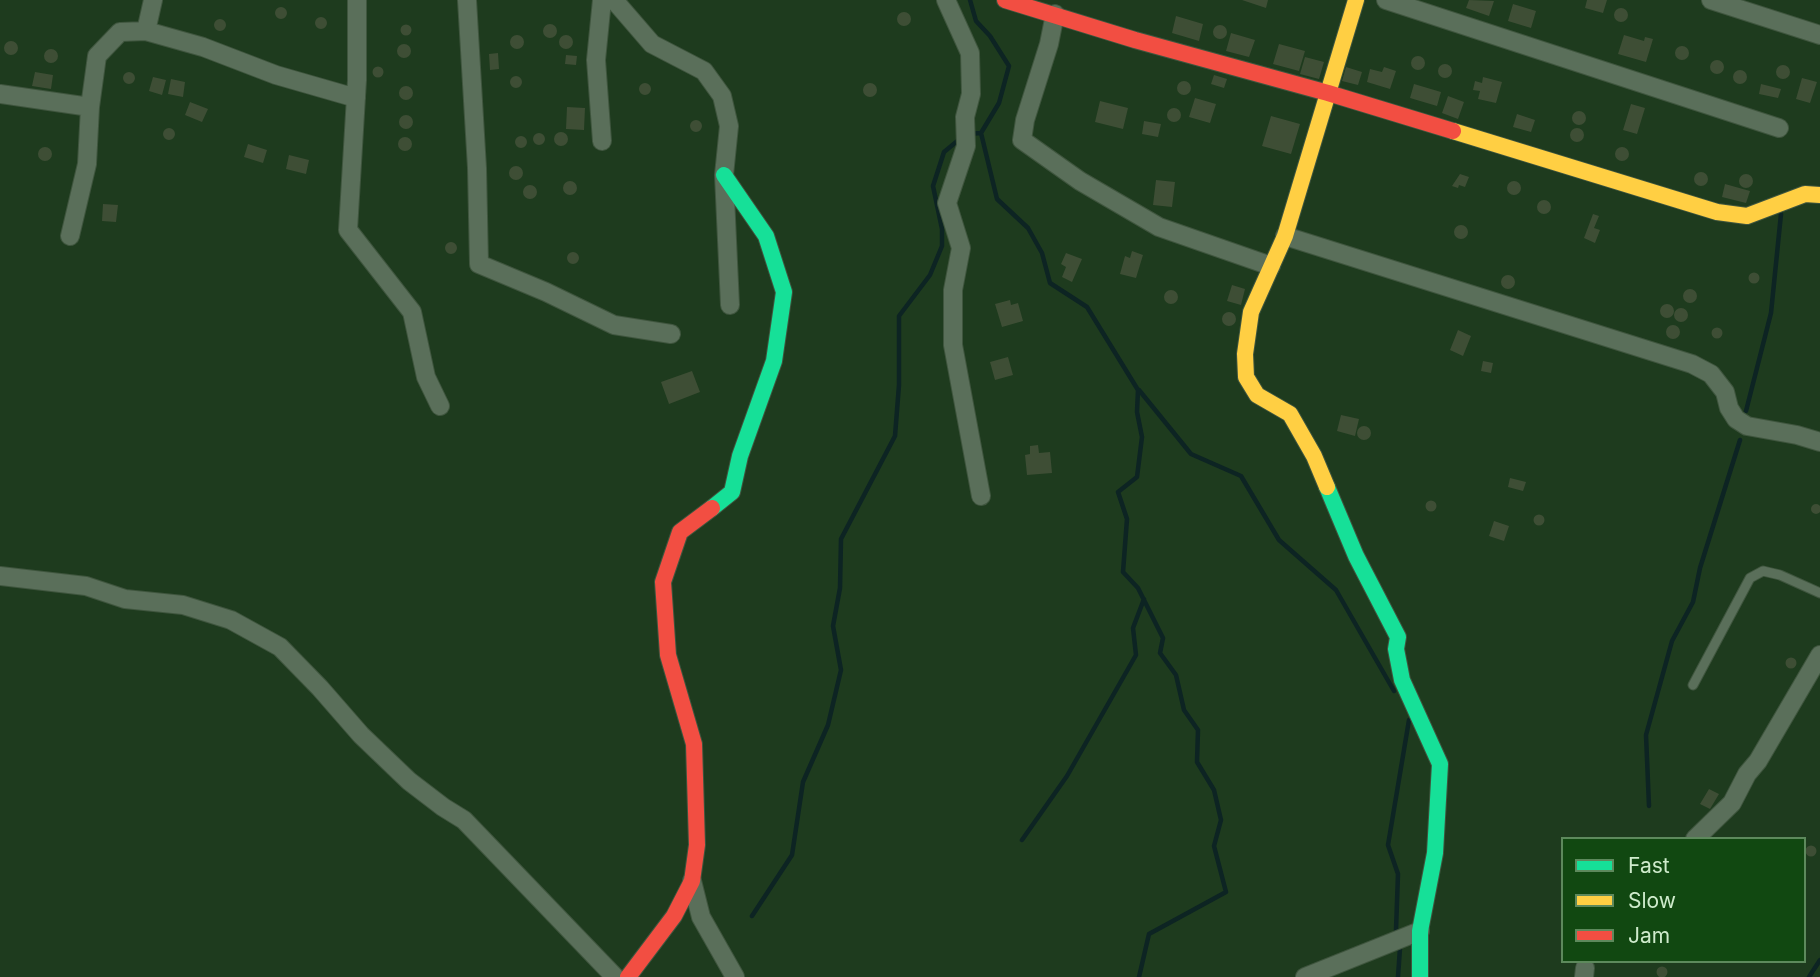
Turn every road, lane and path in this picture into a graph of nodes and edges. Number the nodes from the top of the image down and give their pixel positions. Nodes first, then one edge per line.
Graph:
1 (153, 0) edge
2 (357, 0) edge
3 (467, 0) edge
4 (602, 0) edge
5 (614, 0) edge
6 (946, 0) edge
7 (1005, 0) edge
8 (1356, 0) edge
9 (1386, 0) edge
10 (1711, 0) edge
11 (1055, 14) junction
12 (146, 31) junction
13 (1820, 35) edge
14 (1328, 93) junction
15 (0, 94) edge
16 (356, 98) junction
17 (90, 107) junction
18 (1779, 128) dead end
19 (602, 141) dead end
20 (723, 175) junction
21 (1820, 195) edge
22 (70, 236) dead end
23 (1285, 236) junction
24 (1271, 266) junction
25 (730, 304) dead end
26 (671, 334) dead end
27 (440, 406) dead end
28 (1820, 442) edge
29 (981, 496) dead end
30 (0, 576) edge
31 (1820, 593) edge
32 (1820, 655) edge
33 (1692, 685) dead end
34 (1697, 837) edge
35 (692, 881) junction
36 (1420, 931) junction
37 (615, 977) edge
38 (628, 977) edge
39 (735, 977) edge
40 (1305, 977) edge
41 (1420, 977) edge

1 - 12 street
2 - 16 street
3 - 26 street
4 - 19 street
5 - 20 street
6 - 29 street
7 - 11 street
8 - 14 street
9 - 18 street
10 - 13 street
11 - 14 street
11 - 24 street
12 - 16 street
12 - 17 street
14 - 21 street
14 - 23 street
15 - 17 street
16 - 27 street
17 - 22 street
20 - 25 street
20 - 35 street
23 - 24 street
23 - 28 street
24 - 36 street
30 - 37 street
31 - 33 lane
32 - 34 street
35 - 38 street
35 - 39 street
36 - 40 street
36 - 41 street

